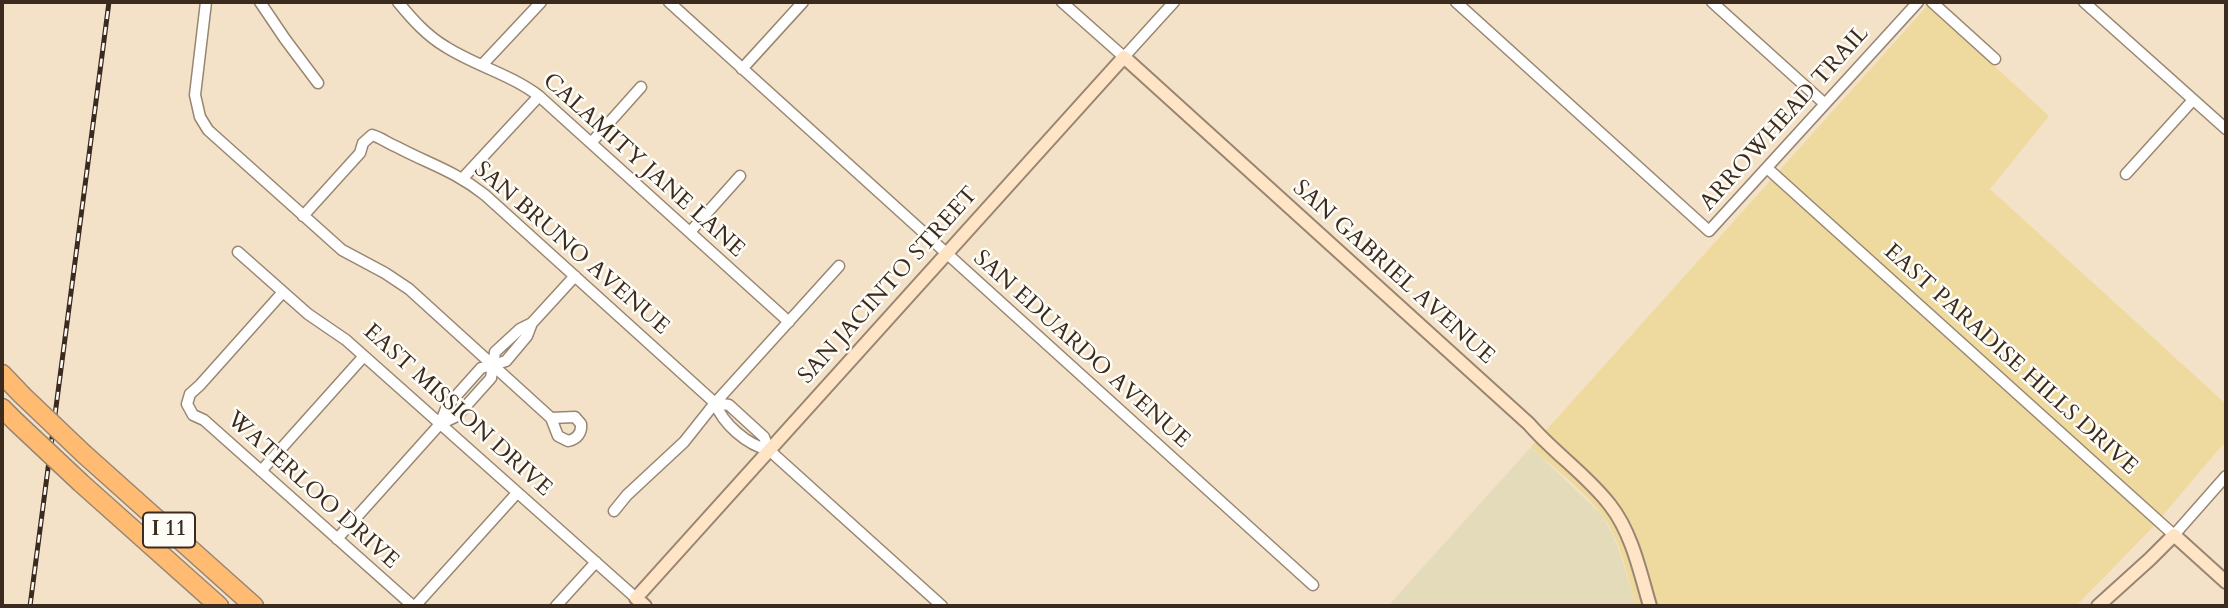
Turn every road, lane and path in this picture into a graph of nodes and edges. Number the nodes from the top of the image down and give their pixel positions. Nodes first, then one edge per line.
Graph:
1 (206, 2) edge
2 (260, 2) edge
3 (398, 2) edge
4 (541, 2) edge
5 (668, 2) edge
6 (803, 2) edge
7 (1062, 2) edge
8 (1174, 2) edge
9 (1456, 2) edge
10 (1712, 2) edge
11 (1918, 2) edge
12 (1932, 2) edge
13 (2084, 2) edge
14 (1124, 57) junction
15 (1995, 59) dead end
16 (482, 65) junction
17 (742, 69) junction
18 (318, 83) dead end
19 (641, 87) dead end
20 (539, 96) junction
21 (2193, 100) junction
22 (1825, 104) junction
23 (2226, 129) edge
24 (590, 143) junction
25 (1767, 168) junction
26 (2126, 174) dead end
27 (740, 176) dead end
28 (463, 178) junction
29 (303, 216) junction
30 (690, 232) junction
31 (238, 252) dead end
32 (946, 253) junction
33 (839, 266) dead end
34 (575, 276) junction
35 (284, 292) junction
36 (789, 322) junction
37 (364, 356) junction
38 (493, 365) junction
39 (2, 374) edge
40 (715, 403) junction
41 (2, 408) edge
42 (551, 418) dead end
43 (440, 424) junction
44 (769, 450) junction
45 (261, 471) junction
46 (2226, 477) edge
47 (517, 493) junction
48 (614, 511) dead end
49 (2174, 535) junction
50 (337, 539) junction
51 (596, 562) junction
52 (2226, 582) edge
53 (1313, 585) dead end
54 (640, 602) edge
55 (219, 606) edge
56 (254, 606) edge
57 (414, 606) edge
58 (556, 606) edge
59 (942, 606) edge
60 (1650, 606) edge
61 (2098, 606) edge

1 - 29 street
2 - 18 street
3 - 16 street, CALAMITY JANE LANE
4 - 16 street
5 - 17 street, SAN EDUARDO AVENUE
6 - 17 street
7 - 14 street, SAN GABRIEL AVENUE
8 - 14 street, SAN JACINTO STREET
9 - 25 street, ARROWHEAD TRAIL
10 - 22 street
11 - 22 street, ARROWHEAD TRAIL
12 - 15 street
13 - 21 street
14 - 32 street, SAN JACINTO STREET
14 - 60 street, SAN GABRIEL AVENUE
16 - 20 street, CALAMITY JANE LANE
17 - 32 street, SAN EDUARDO AVENUE
19 - 24 street
20 - 24 street, CALAMITY JANE LANE
20 - 28 street
21 - 23 street
21 - 26 street
22 - 25 street, ARROWHEAD TRAIL
24 - 30 street, CALAMITY JANE LANE
25 - 49 street, EAST PARADISE HILLS DRIVE
27 - 30 street
28 - 29 street, SAN BRUNO AVENUE
28 - 34 street, SAN BRUNO AVENUE
29 - 38 street
30 - 36 street, CALAMITY JANE LANE
31 - 35 street, EAST MISSION DRIVE
32 - 44 street, SAN JACINTO STREET
32 - 53 street, SAN EDUARDO AVENUE
33 - 36 street
34 - 38 street
34 - 40 street, SAN BRUNO AVENUE
35 - 37 street, EAST MISSION DRIVE
35 - 45 street, WATERLOO DRIVE
36 - 40 street
37 - 43 street, EAST MISSION DRIVE
37 - 45 street
38 - 42 street
38 - 43 street
39 - 56 highway, I 11, bridge
40 - 44 street, SAN BRUNO AVENUE
40 - 48 street
41 - 55 highway, I 11, bridge
43 - 47 street, EAST MISSION DRIVE
43 - 50 street
44 - 54 street, SAN JACINTO STREET
44 - 59 street, SAN BRUNO AVENUE
45 - 50 street, WATERLOO DRIVE
46 - 49 street
47 - 51 street, EAST MISSION DRIVE
47 - 57 street
49 - 52 street, EAST PARADISE HILLS DRIVE
49 - 61 street
50 - 57 street, WATERLOO DRIVE
51 - 54 street, EAST MISSION DRIVE
51 - 58 street

